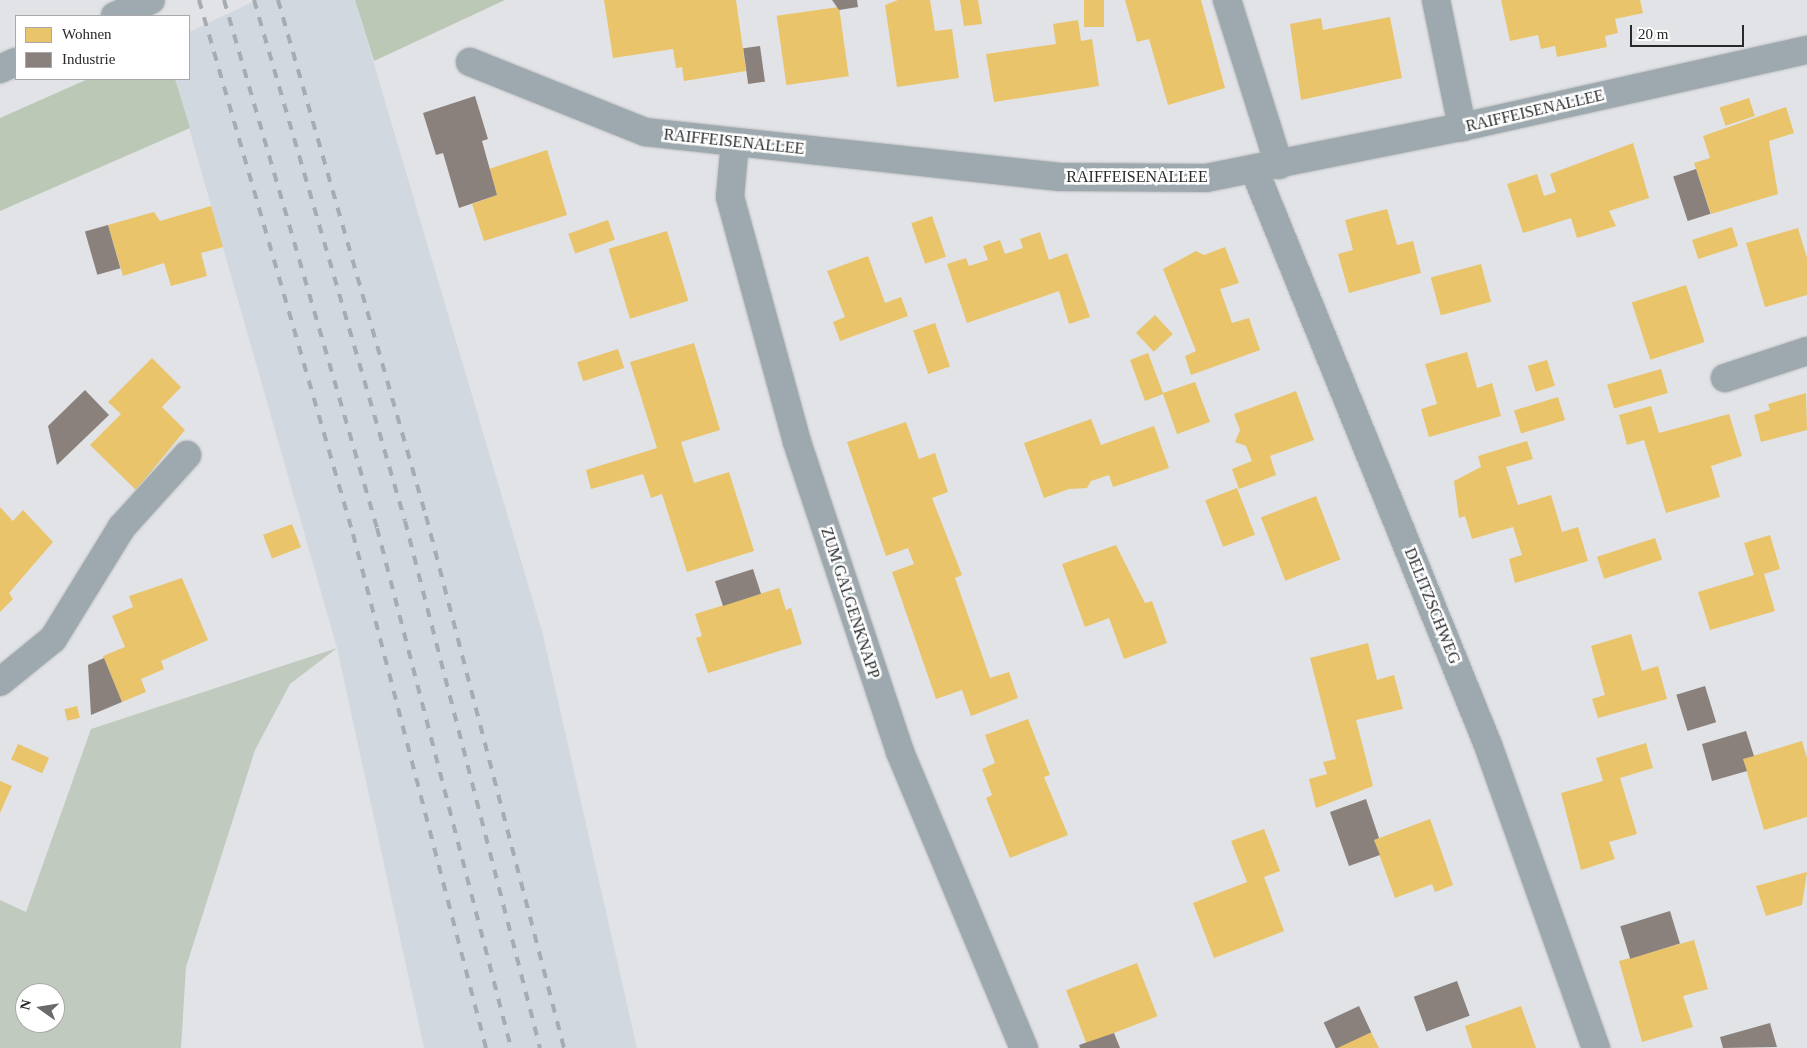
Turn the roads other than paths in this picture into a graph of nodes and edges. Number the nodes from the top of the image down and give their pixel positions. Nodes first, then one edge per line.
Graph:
1 (151, 0) edge
2 (1227, 0) edge
3 (1436, 0) edge
4 (117, 15) edge
5 (1807, 50) edge
6 (15, 62) edge
7 (470, 62) dead end
8 (0, 69) edge
9 (1462, 128) junction
10 (735, 142) junction
11 (1267, 167) junction
12 (1807, 351) edge
13 (1725, 378) dead end
14 (187, 454) dead end
15 (0, 682) edge
16 (1024, 1048) edge
17 (1596, 1048) edge

1 - 4 main road
2 - 11 street, DELITZSCHWEG
3 - 9 street
5 - 9 street, RAIFFEISENALLEE
6 - 8 main road
7 - 10 street, RAIFFEISENALLEE
9 - 11 street, RAIFFEISENALLEE
10 - 11 street, RAIFFEISENALLEE
10 - 16 street, ZUM GALGENKNAPP
11 - 17 street, DELITZSCHWEG
12 - 13 street
14 - 15 street

